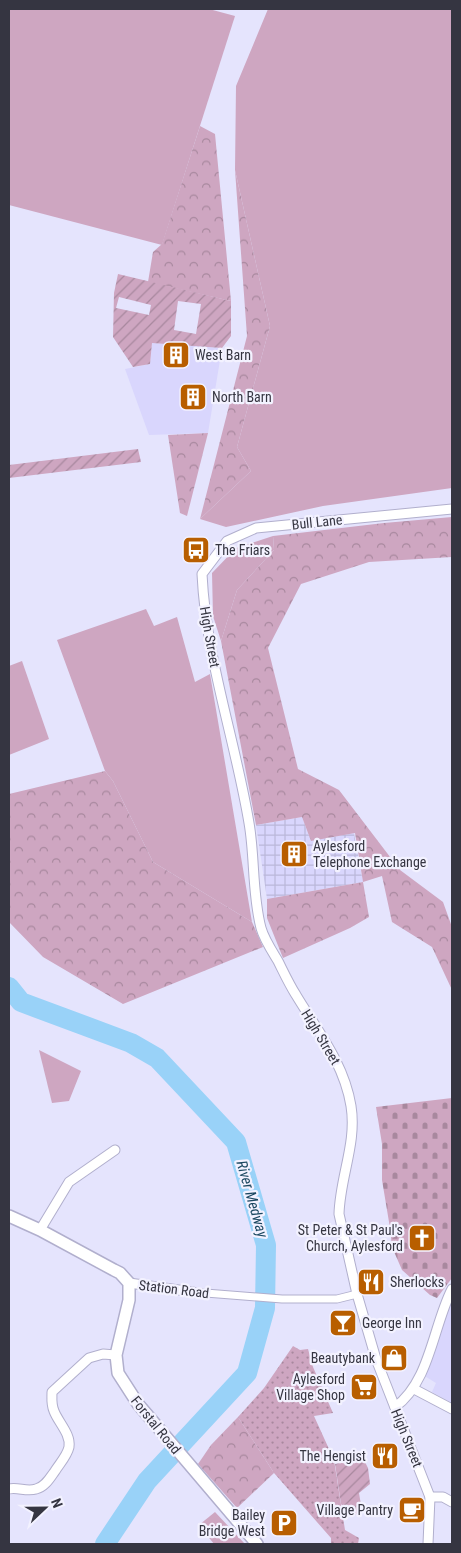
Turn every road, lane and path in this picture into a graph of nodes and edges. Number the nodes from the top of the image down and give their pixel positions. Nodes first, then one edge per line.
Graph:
1 (452, 509) edge
2 (202, 574) joint
3 (115, 1150) dead end
4 (9, 1216) edge
5 (40, 1230) junction
6 (129, 1283) junction
7 (452, 1289) edge
8 (193, 1292) joint
9 (357, 1294) junction
10 (116, 1355) junction
11 (414, 1389) junction
12 (395, 1407) junction
13 (452, 1409) edge
14 (9, 1489) edge
15 (430, 1497) junction
16 (452, 1502) edge
17 (257, 1544) edge
18 (428, 1544) edge

1 - 2 street, Bull Lane
2 - 9 street, High Street
3 - 5 street
4 - 5 street, Station Road
5 - 6 street, Station Road
6 - 8 street, Station Road
6 - 10 street, Forstal Road
7 - 11 street
8 - 9 street, Station Road
9 - 12 street, High Street
10 - 14 street
10 - 17 street, Forstal Road
11 - 12 street
11 - 13 street
12 - 15 street, High Street
15 - 16 street
15 - 18 street

